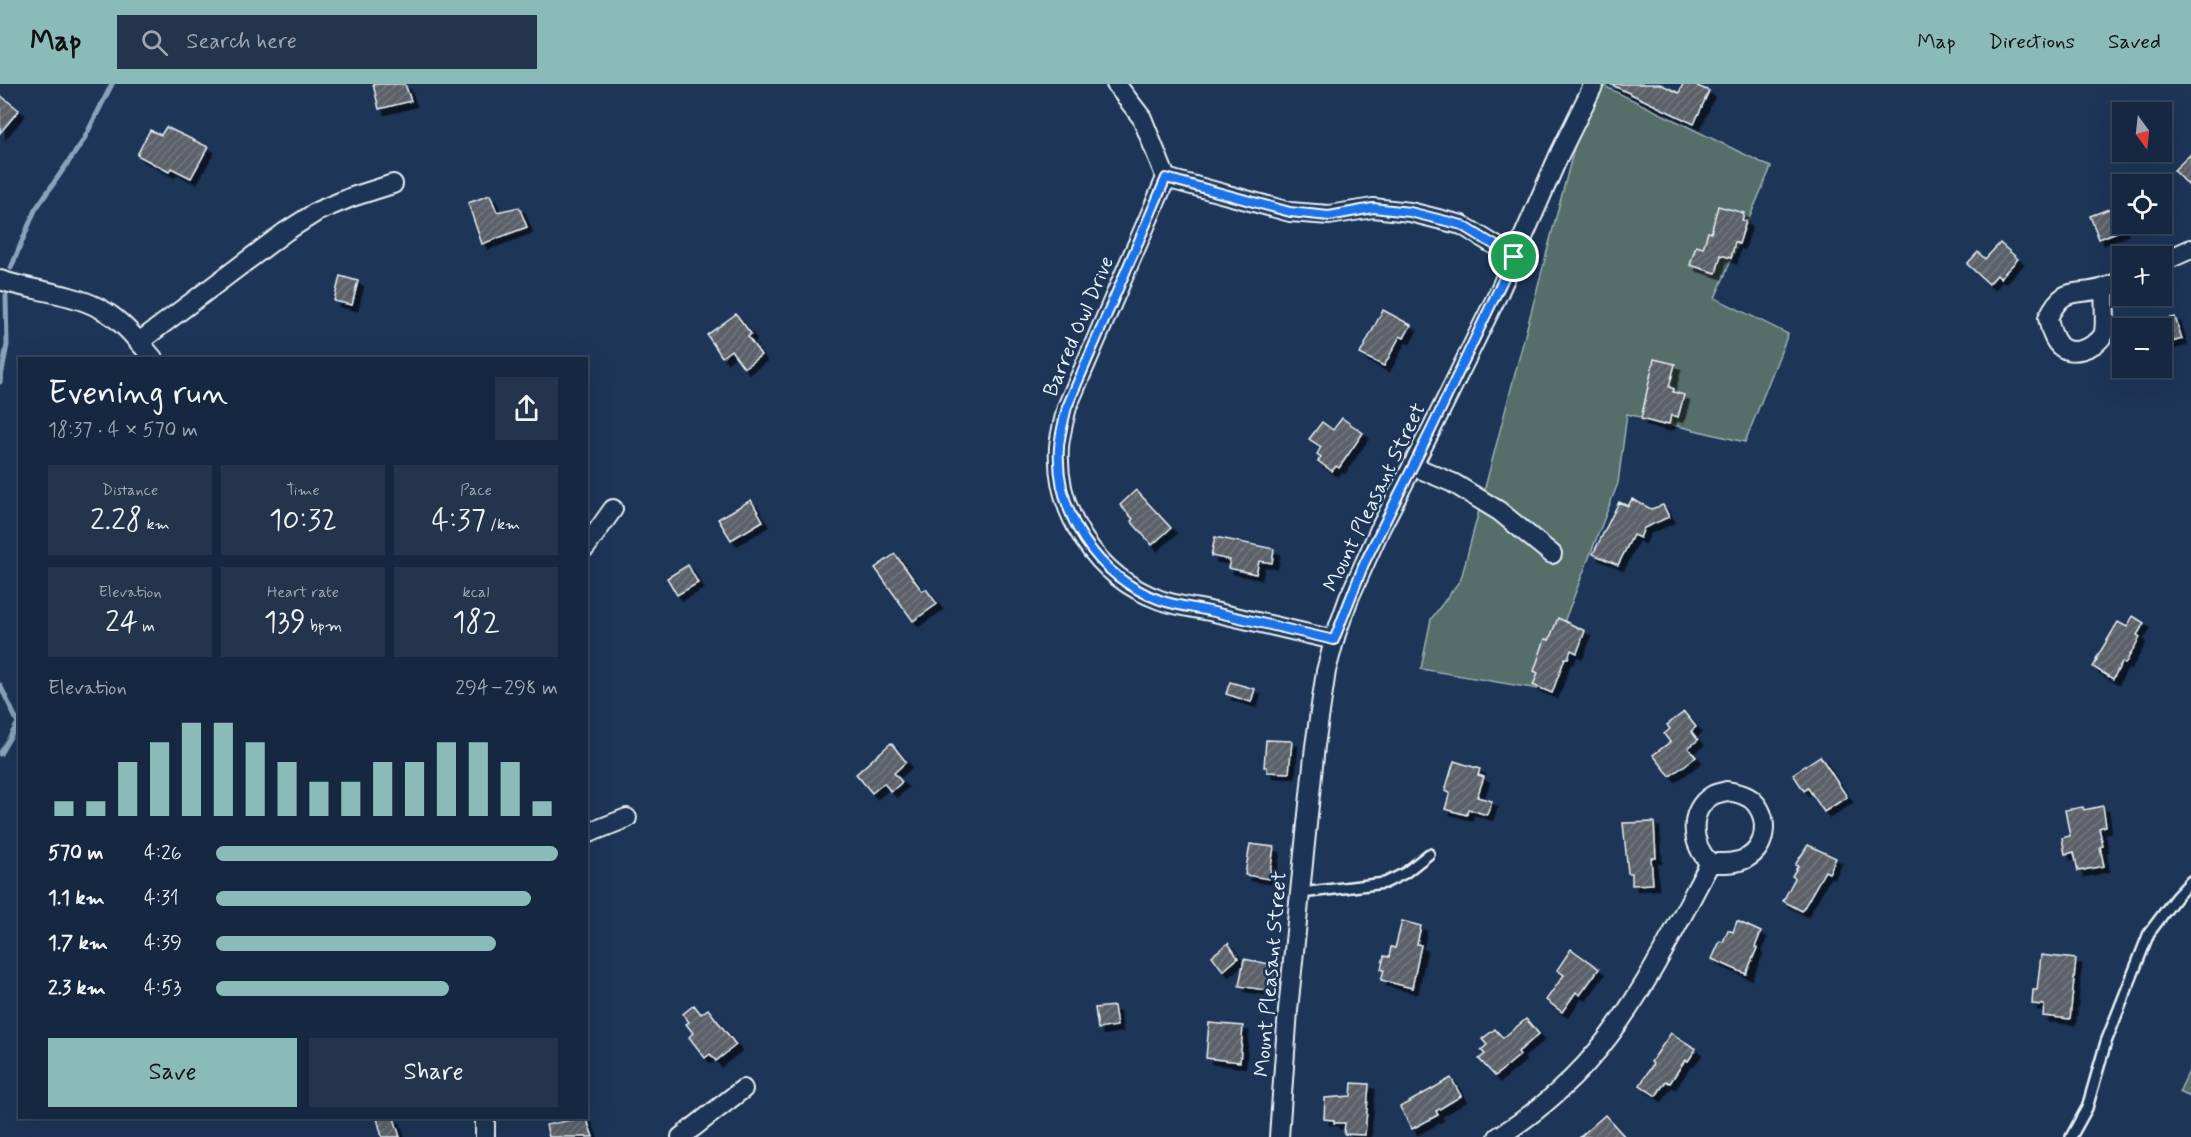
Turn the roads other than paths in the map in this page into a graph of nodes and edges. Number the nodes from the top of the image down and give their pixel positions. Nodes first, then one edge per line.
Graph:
1 (1116, 84) edge
2 (1594, 84) edge
3 (1166, 178) junction
4 (393, 184) dead end
5 (2191, 249) edge
6 (1514, 257) junction
7 (2172, 258) edge
8 (0, 280) edge
9 (2112, 285) edge
10 (2105, 288) dead end
11 (139, 342) junction
12 (152, 357) edge
13 (1413, 466) junction
14 (613, 509) dead end
15 (588, 544) edge
16 (1552, 554) dead end
17 (1334, 640) junction
18 (627, 818) dead end
19 (588, 833) edge
20 (1428, 854) dead end
21 (1710, 863) dead end
22 (2191, 881) edge
23 (1301, 893) junction
24 (743, 1089) dead end
25 (485, 1119) edge
26 (485, 1137) edge
27 (681, 1137) edge
28 (1280, 1137) edge
29 (1498, 1137) edge
30 (2071, 1137) edge

1 - 3 street
2 - 6 street, Mount Pleasant Street
3 - 6 street
3 - 17 street, Barred Owl Drive
4 - 11 street
5 - 7 street
6 - 13 street, Mount Pleasant Street
8 - 11 street
9 - 10 street
11 - 12 street
13 - 16 street
13 - 17 street, Mount Pleasant Street
14 - 15 street
17 - 23 street, Mount Pleasant Street
18 - 19 street
20 - 23 lane
21 - 29 street
22 - 30 lane
23 - 28 street, Mount Pleasant Street
24 - 27 street
25 - 26 street

